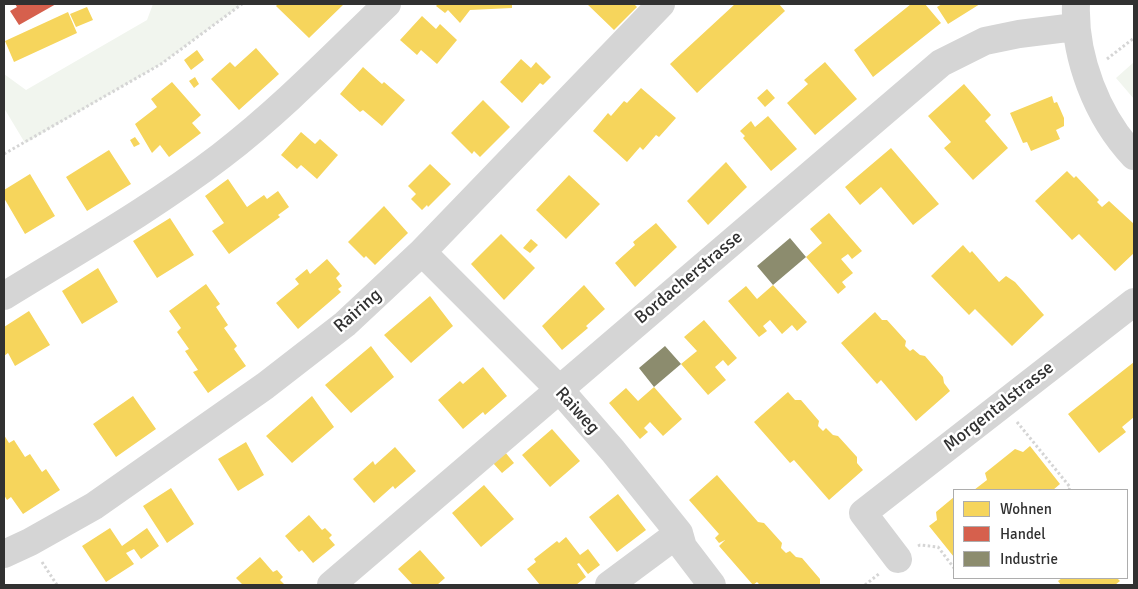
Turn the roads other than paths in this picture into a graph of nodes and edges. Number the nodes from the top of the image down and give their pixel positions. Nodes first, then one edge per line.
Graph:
1 (387, 4) edge
2 (661, 4) edge
3 (1075, 15) edge
4 (1134, 156) edge
5 (422, 252) junction
6 (4, 296) edge
7 (1134, 302) edge
8 (558, 389) junction
9 (679, 533) junction
10 (4, 554) edge
11 (898, 559) road end
12 (331, 585) edge
13 (609, 585) edge
14 (712, 585) edge

1 - 6 street
2 - 5 street, Rairing
3 - 4 street
3 - 8 street, Bordacherstrasse
5 - 8 street, Raiweg
5 - 10 street, Rairing
7 - 11 street, Morgentalstrasse
8 - 9 street, Raiweg
8 - 12 street, Bordacherstrasse
9 - 13 street
9 - 14 street, Raiweg

